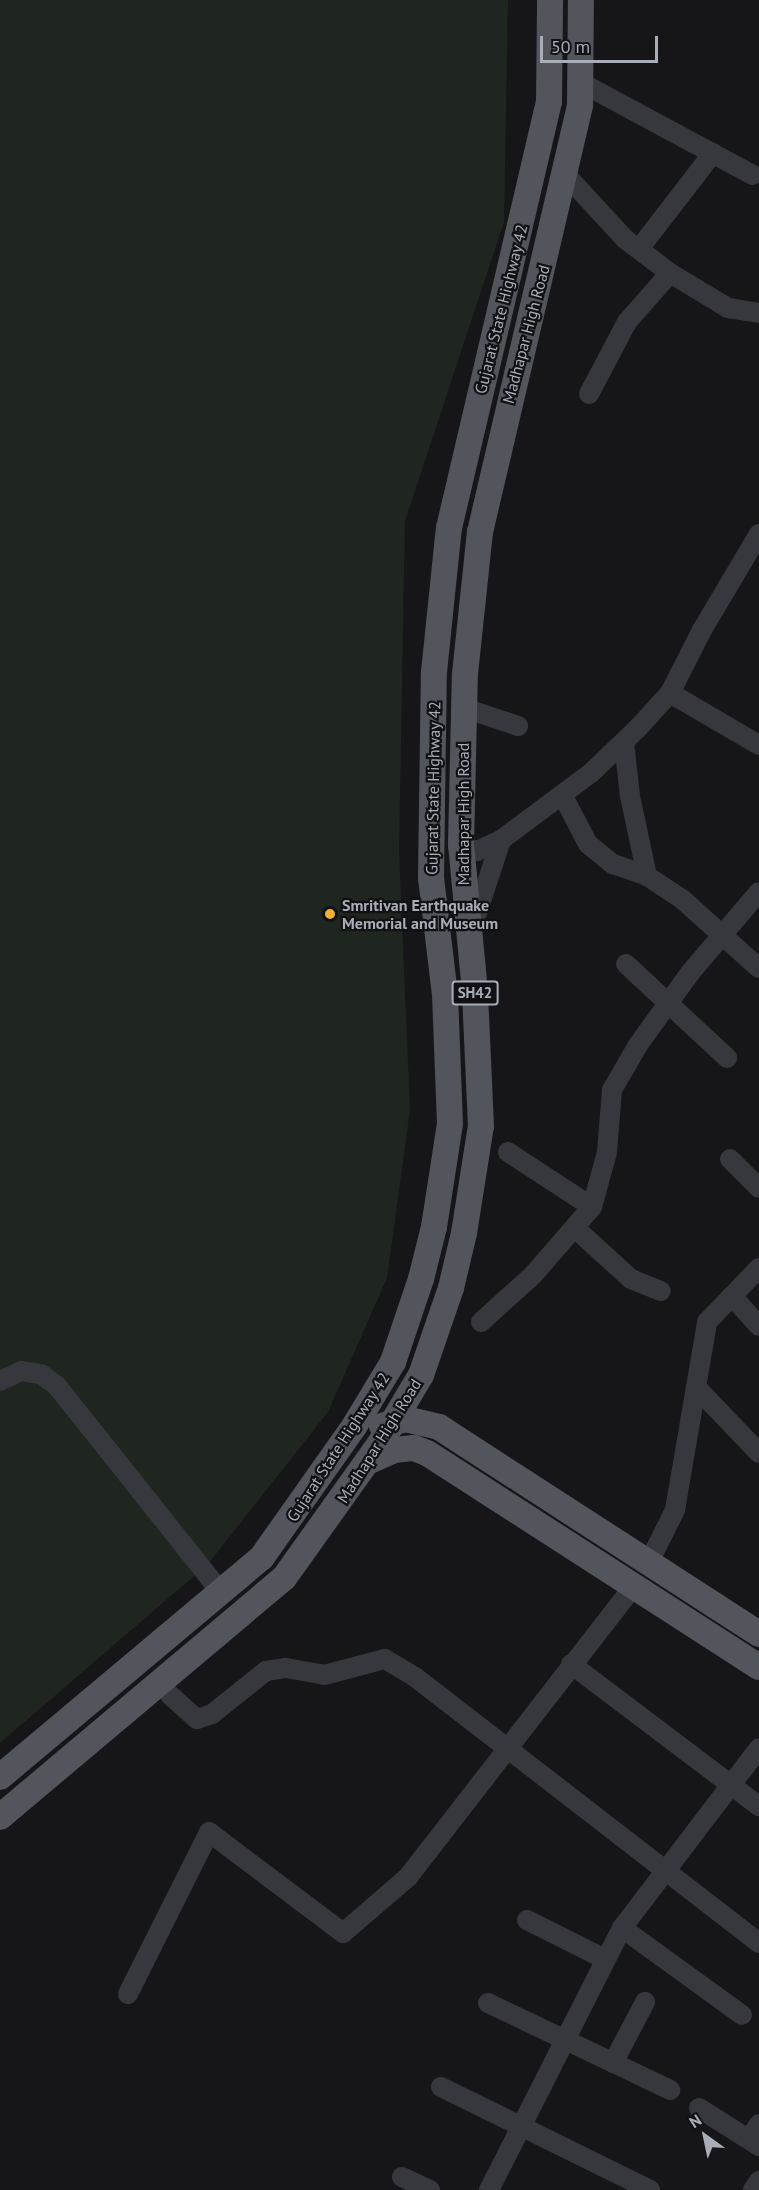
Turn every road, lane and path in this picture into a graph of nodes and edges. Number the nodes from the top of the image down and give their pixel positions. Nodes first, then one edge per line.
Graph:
1 (550, 0) edge
2 (581, 0) edge
3 (580, 82) junction
4 (713, 153) junction
5 (566, 175) junction
6 (753, 175) dead end
7 (639, 249) junction
8 (670, 273) junction
9 (759, 313) edge
10 (589, 394) dead end
11 (758, 540) edge
12 (670, 693) junction
13 (464, 708) junction
14 (518, 726) dead end
15 (624, 742) junction
16 (759, 745) edge
17 (563, 796) junction
18 (501, 840) junction
19 (460, 846) junction
20 (647, 876) junction
21 (759, 892) edge
22 (720, 933) junction
23 (469, 938) junction
24 (626, 964) dead end
25 (759, 968) edge
26 (667, 1004) junction
27 (727, 1059) dead end
28 (507, 1152) dead end
29 (730, 1160) dead end
30 (759, 1188) edge
31 (592, 1207) junction
32 (576, 1229) junction
33 (759, 1268) edge
34 (661, 1291) dead end
35 (732, 1296) junction
36 (481, 1322) dead end
37 (759, 1326) edge
38 (421, 1375) junction
39 (0, 1381) edge
40 (696, 1387) junction
41 (393, 1422) junction
42 (439, 1427) junction
43 (341, 1446) junction
44 (759, 1454) edge
45 (367, 1462) junction
46 (648, 1564) junction
47 (633, 1587) junction
48 (221, 1592) junction
49 (759, 1634) edge
50 (571, 1664) junction
51 (759, 1667) edge
52 (170, 1695) dead end
53 (759, 1748) edge
54 (504, 1749) junction
55 (0, 1778) edge
56 (730, 1786) junction
57 (759, 1806) edge
58 (0, 1817) edge
59 (663, 1870) junction
60 (527, 1920) dead end
61 (622, 1928) junction
62 (759, 1943) edge
63 (605, 1959) junction
64 (128, 1994) dead end
65 (645, 2002) dead end
66 (488, 2003) dead end
67 (742, 2015) dead end
68 (563, 2038) junction
69 (613, 2063) junction
70 (441, 2087) dead end
71 (670, 2090) dead end
72 (699, 2108) dead end
73 (520, 2125) junction
74 (756, 2136) edge
75 (402, 2177) dead end
76 (759, 2181) edge
77 (430, 2190) edge
78 (489, 2190) edge
79 (650, 2190) edge
80 (753, 2190) edge

1 - 43 main road, Gujarat State Highway 42 / SH42
2 - 3 main road, Madhapar High Road / SH42
3 - 4 street
3 - 5 main road, Madhapar High Road / SH42
4 - 6 street
4 - 7 street
5 - 7 street
5 - 13 main road, Madhapar High Road / SH42
7 - 8 street
8 - 9 street
8 - 10 street
11 - 12 street
12 - 15 street
12 - 16 street
13 - 14 street
13 - 19 main road, Madhapar High Road / SH42
15 - 17 street
15 - 20 street
17 - 18 street
17 - 20 street
18 - 19 street
18 - 23 street
19 - 23 main road, Madhapar High Road / SH42
20 - 22 street
21 - 22 street
22 - 25 street
22 - 26 street
23 - 38 main road, Madhapar High Road / SH42
24 - 26 street
26 - 27 street
26 - 31 street
28 - 31 street
29 - 30 street
31 - 32 street
32 - 34 street
32 - 36 street
33 - 35 street
35 - 37 street
35 - 40 street
38 - 41 main road, Madhapar High Road / SH42
38 - 42 main road
39 - 48 street
40 - 44 street
40 - 46 street
41 - 42 main road
41 - 43 main road
41 - 45 main road, Madhapar High Road / SH42
42 - 46 main road
43 - 48 main road, Gujarat State Highway 42 / SH42
45 - 47 main road
45 - 58 main road, Madhapar High Road / SH42
46 - 49 main road
47 - 50 street
47 - 51 main road
48 - 55 main road, Gujarat State Highway 42 / SH42
50 - 54 street
50 - 56 street
52 - 54 street
53 - 56 street
54 - 59 street
54 - 64 street
56 - 57 street
56 - 59 street
59 - 61 street
59 - 62 street
60 - 63 street
61 - 63 street
61 - 67 street
63 - 68 street
65 - 69 street
66 - 68 street
68 - 69 street
68 - 73 street
69 - 71 street
70 - 73 street
72 - 74 street
73 - 78 street
73 - 79 street
75 - 77 street
76 - 80 street

